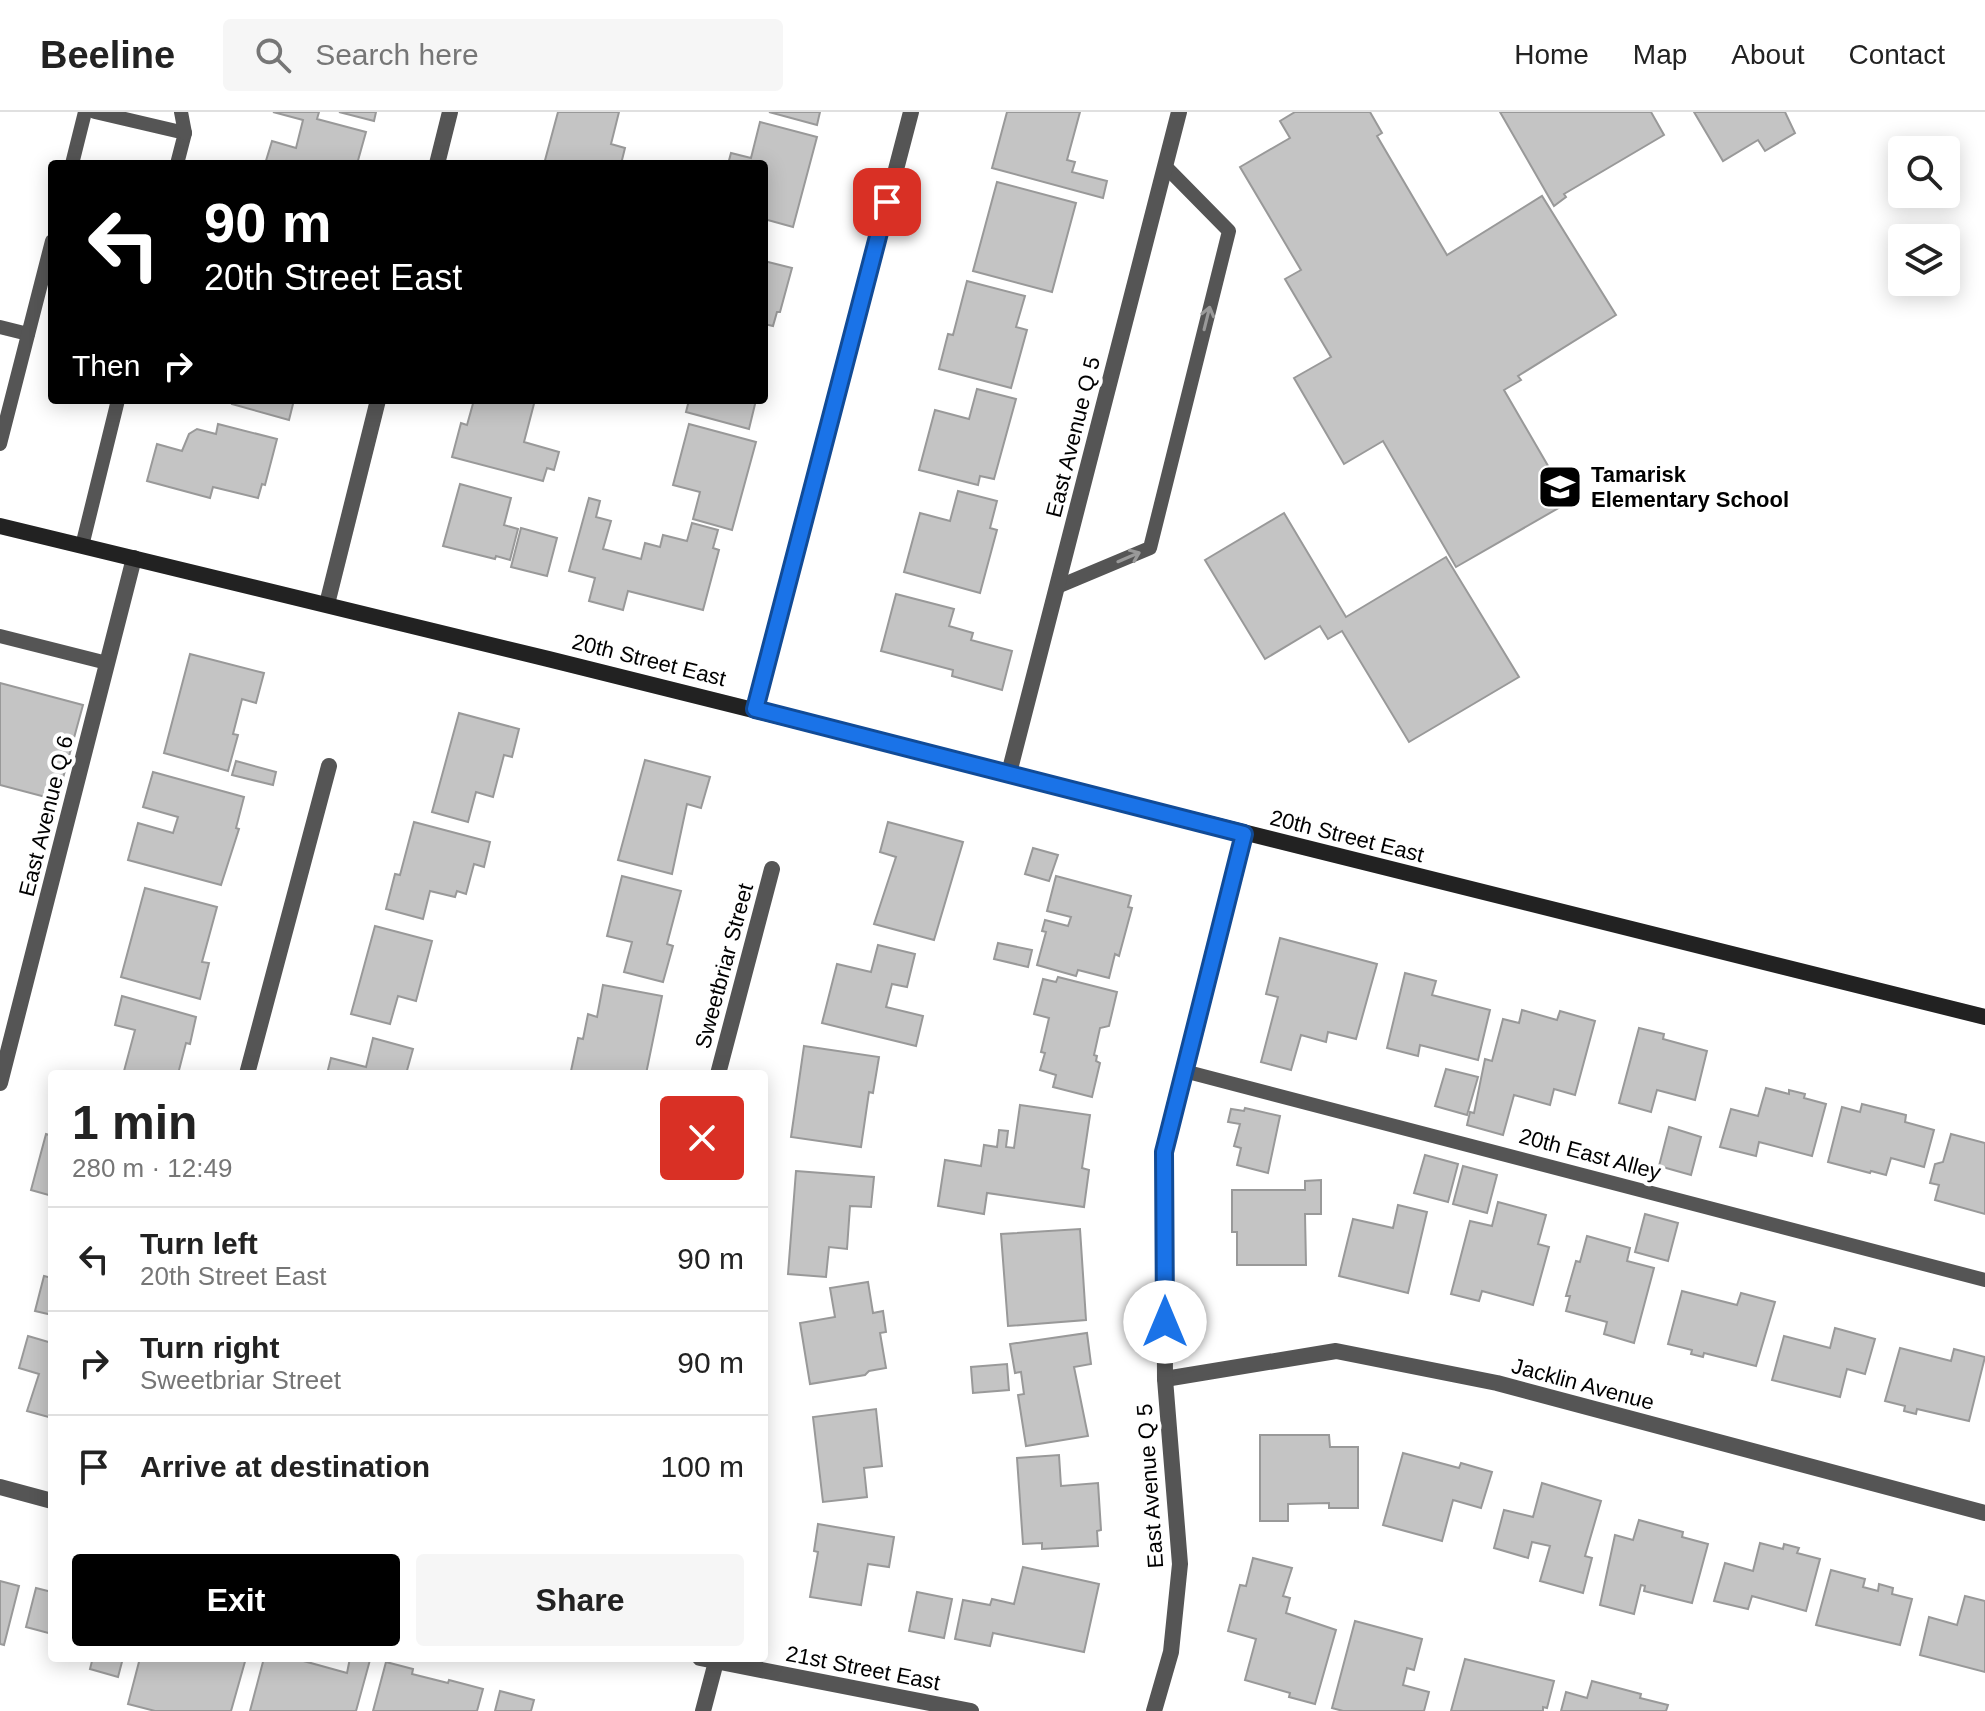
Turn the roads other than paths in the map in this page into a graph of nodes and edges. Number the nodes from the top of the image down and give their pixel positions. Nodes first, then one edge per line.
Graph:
1 (85, 112) edge
2 (95, 112) edge
3 (181, 112) edge
4 (450, 112) edge
5 (911, 112) edge
6 (1179, 112) edge
7 (185, 133) junction
8 (73, 160) edge
9 (178, 160) edge
10 (438, 160) edge
11 (1165, 166) junction
12 (48, 256) edge
13 (0, 327) edge
14 (28, 334) junction
15 (117, 404) edge
16 (377, 404) edge
17 (0, 444) edge
18 (0, 526) edge
19 (82, 546) junction
20 (134, 558) junction
21 (1057, 587) junction
22 (327, 604) junction
23 (0, 636) edge
24 (107, 663) junction
25 (755, 709) junction
26 (329, 766) dead end
27 (1009, 773) junction
28 (1244, 834) junction
29 (772, 869) dead end
30 (1985, 1017) edge
31 (248, 1070) edge
32 (719, 1070) edge
33 (1184, 1071) junction
34 (0, 1083) edge
35 (1985, 1280) edge
36 (1165, 1379) junction
37 (0, 1487) edge
38 (48, 1500) edge
39 (1985, 1513) edge
40 (711, 1662) edge
41 (726, 1662) edge
42 (703, 1711) edge
43 (971, 1711) edge
44 (1154, 1711) edge

1 - 8 lane
2 - 7 lane
3 - 7 lane
4 - 10 street
5 - 25 street
6 - 11 street, East Avenue Q 5
7 - 9 lane
11 - 21 street, East Avenue Q 5
21 -> 11 lane
12 - 14 lane
13 - 14 lane
14 - 17 lane
15 - 19 lane
16 - 22 street
18 - 19 street, 20th Street East
19 - 20 street, 20th Street East
20 - 22 street, 20th Street East
20 - 24 street, East Avenue Q 6
21 - 27 street, East Avenue Q 5
22 - 25 street, 20th Street East
23 - 24 lane
24 - 34 street, East Avenue Q 6
25 - 27 street, 20th Street East
26 - 31 street
27 - 28 street, 20th Street East
28 - 30 street, 20th Street East
28 - 33 street, East Avenue Q 5
29 - 32 street, Sweetbriar Street
33 - 35 lane, 20th East Alley
33 - 36 street, East Avenue Q 5
36 - 39 street, Jacklin Avenue
36 - 44 street, East Avenue Q 5
37 - 38 street
40 - 42 street
41 - 43 street, 21st Street East

